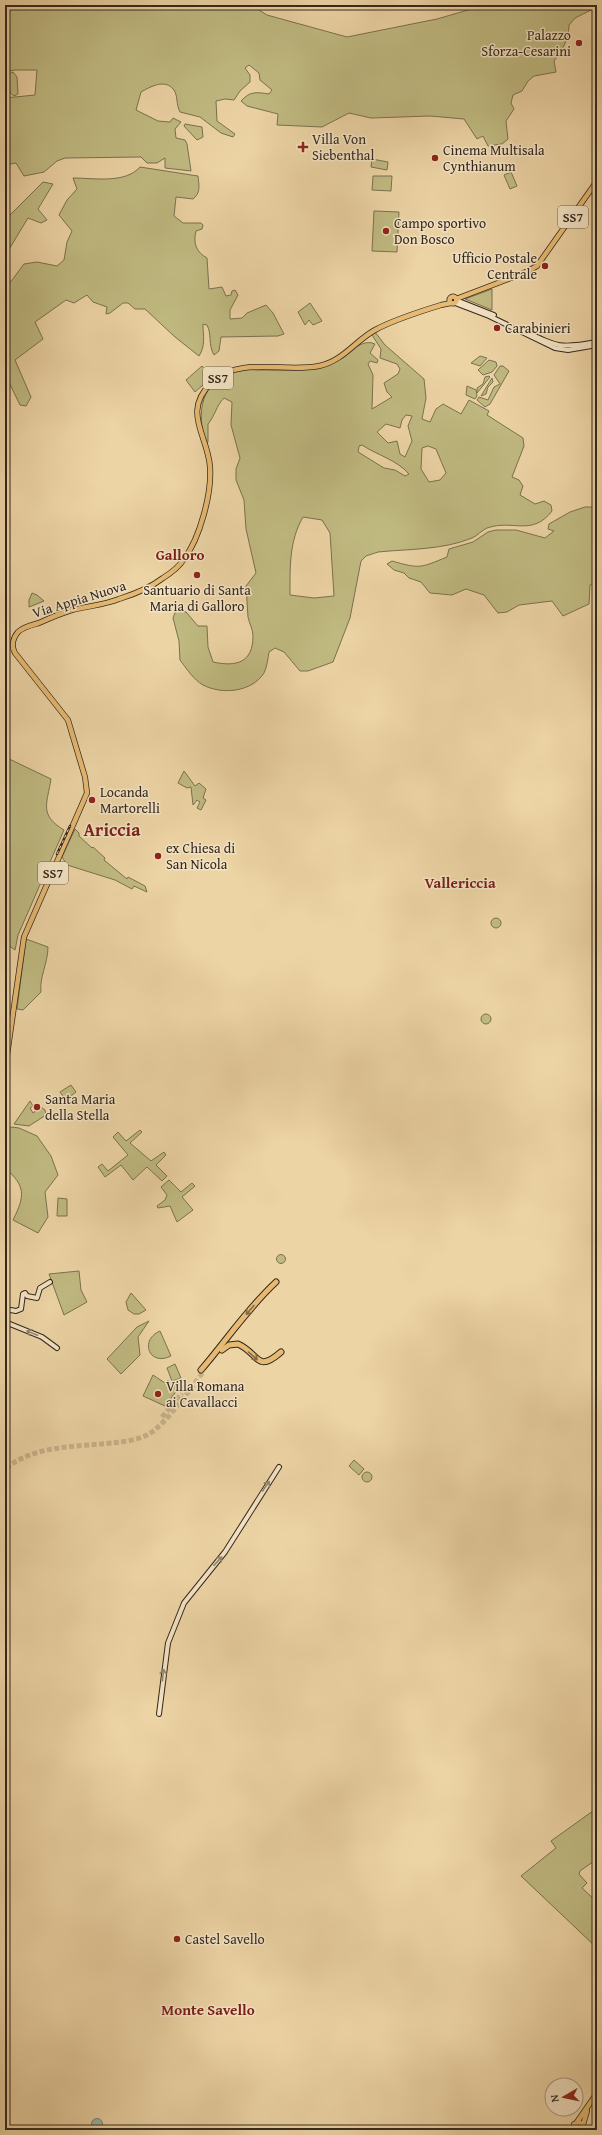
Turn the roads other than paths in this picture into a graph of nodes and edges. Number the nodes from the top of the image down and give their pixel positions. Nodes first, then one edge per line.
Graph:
1 (597, 181) edge
2 (456, 301) junction
3 (597, 342) edge
4 (597, 345) edge
5 (5, 1069) edge
6 (50, 1282) dead end
7 (276, 1282) dead end
8 (5, 1309) edge
9 (5, 1322) edge
10 (57, 1348) dead end
11 (281, 1352) dead end
12 (279, 1467) dead end
13 (159, 1714) dead end
14 (597, 2093) edge
15 (597, 2096) edge
16 (577, 2122) junction
17 (583, 2127) edge
18 (573, 2130) edge

1 - 2 main road, SS7
2 - 3 main road
2 - 4 main road
2 - 5 main road, Via Appia Nuova / SS7
6 - 8 main road
7 -> 11 highway
10 -> 9 main road
13 -> 12 main road
14 - 16 main road
15 - 17 main road
16 - 17 main road
16 - 18 main road

